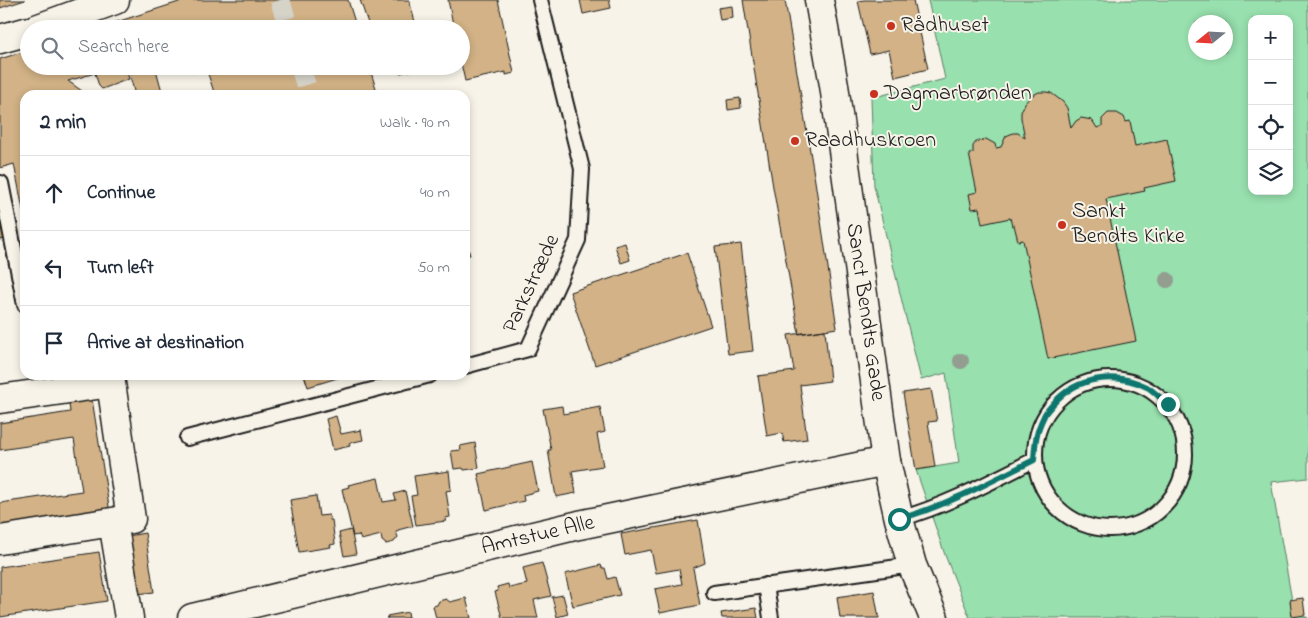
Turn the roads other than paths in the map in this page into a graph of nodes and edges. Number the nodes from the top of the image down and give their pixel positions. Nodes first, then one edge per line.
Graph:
1 (115, 0) edge
2 (540, 0) edge
3 (819, 0) edge
4 (61, 20) edge
5 (20, 33) edge
6 (0, 39) edge
7 (1, 182) edge
8 (20, 279) edge
9 (470, 365) edge
10 (99, 380) edge
11 (111, 380) edge
12 (411, 380) edge
13 (74, 382) edge
14 (0, 399) edge
15 (187, 438) dead end
16 (1034, 460) junction
17 (886, 461) junction
18 (899, 519) junction
19 (113, 522) junction
20 (0, 540) edge
21 (912, 566) junction
22 (766, 585) junction
23 (714, 593) dead end
24 (129, 618) edge
25 (192, 618) edge
26 (771, 618) edge
27 (934, 618) edge

1 - 4 street
2 - 9 lane, Parkstræde
3 - 17 street, Sanct Bendts Gade
5 - 6 street
7 - 8 lane
10 - 13 street
11 - 19 street
12 - 15 lane
13 - 14 street
16 - 16 lane
16 - 18 lane
17 - 18 street, Sanct Bendts Gade
17 - 25 street, Amtstue Alle
18 - 21 street, Sanct Bendts Gade
19 - 20 street
19 - 24 street
21 - 22 lane
21 - 27 street, Sanct Bendts Gade
22 - 23 lane
22 - 26 lane

